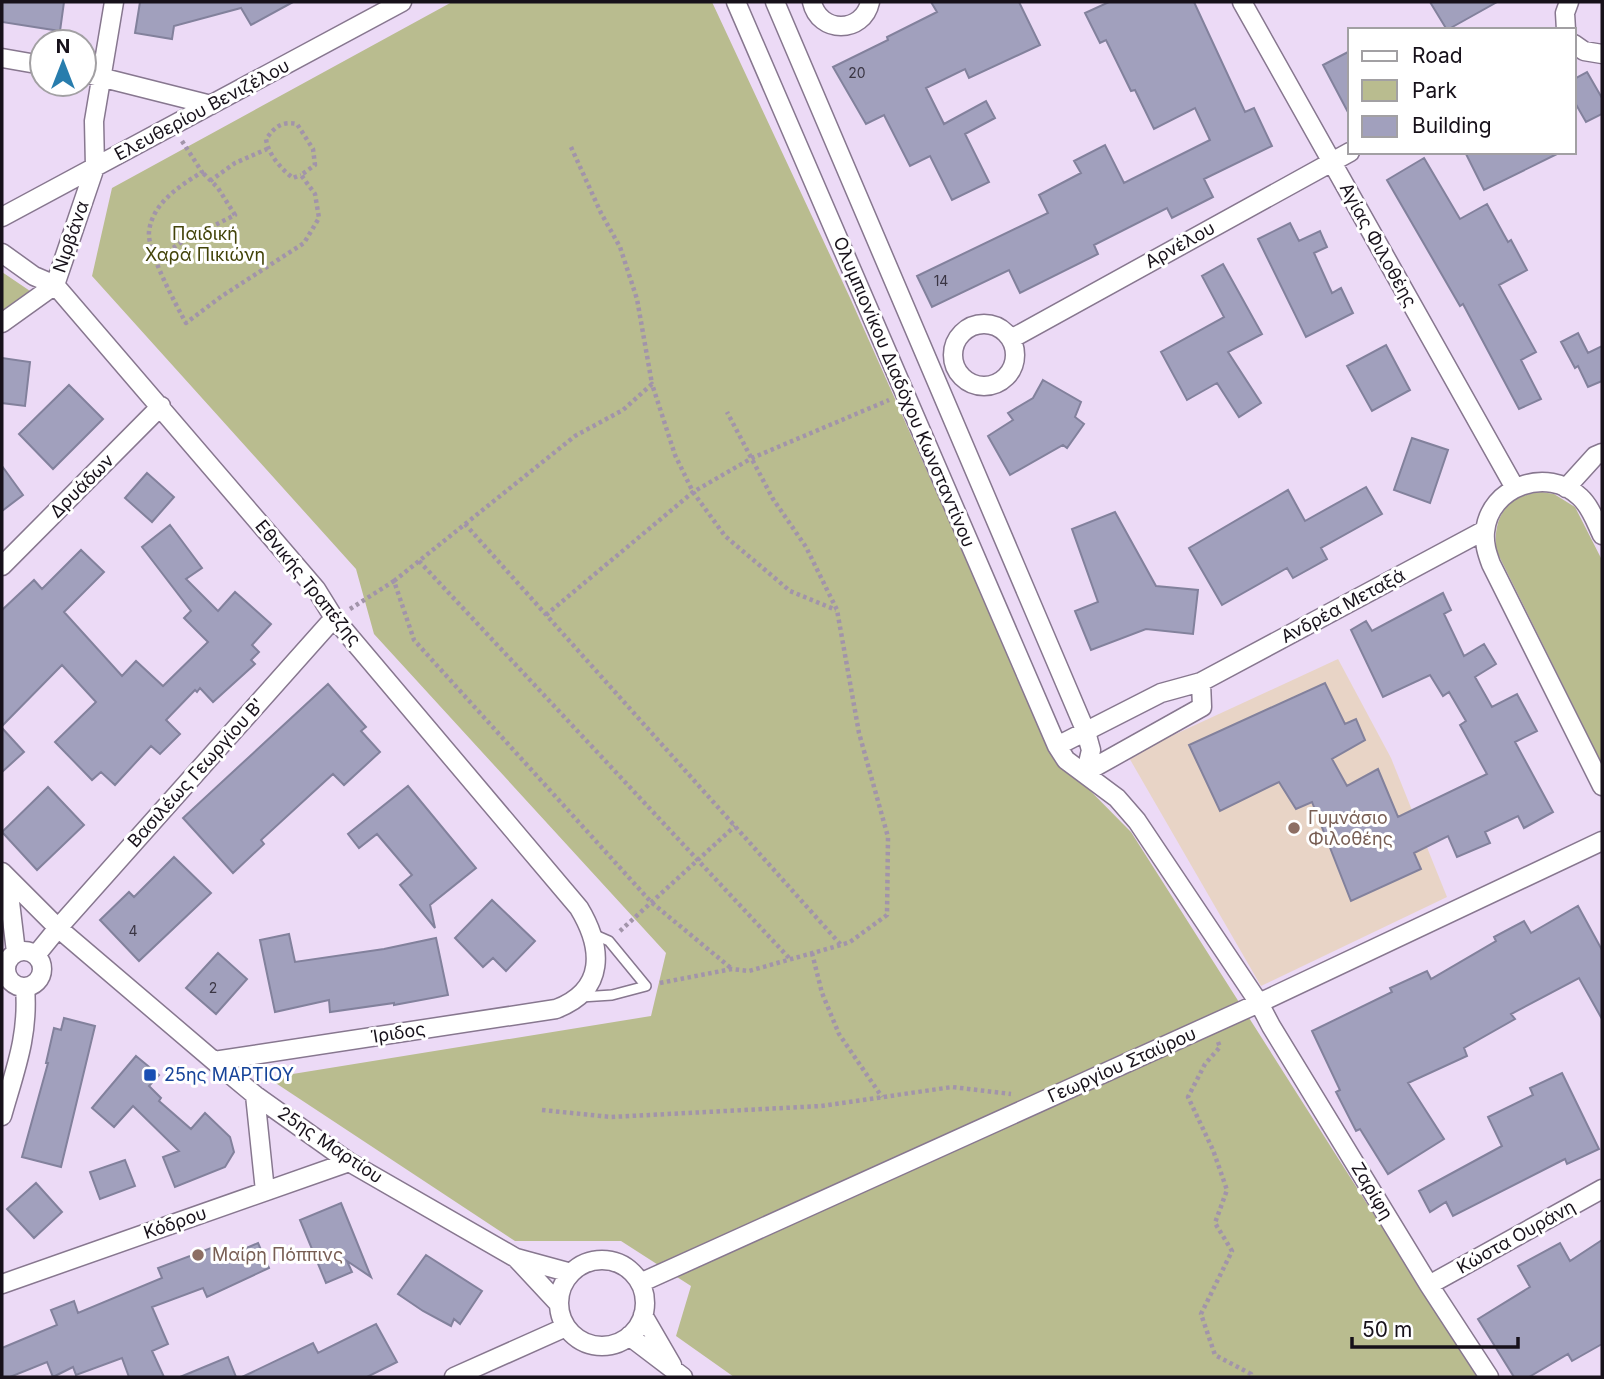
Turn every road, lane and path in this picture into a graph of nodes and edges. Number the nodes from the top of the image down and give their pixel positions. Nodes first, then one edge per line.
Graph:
1 (114, 2) edge
2 (402, 2) edge
3 (736, 2) edge
4 (775, 2) edge
5 (812, 2) edge
6 (870, 2) edge
7 (1242, 2) edge
8 (1569, 2) edge
9 (1566, 28) edge
10 (1576, 45) edge
11 (1602, 54) edge
12 (98, 57) edge
13 (2, 58) edge
14 (28, 63) edge
15 (98, 75) edge
16 (94, 98) edge
17 (211, 105) junction
18 (172, 126) junction
19 (571, 147) dead end
20 (267, 149) junction
21 (1348, 153) edge
22 (1331, 162) junction
23 (95, 167) junction
24 (202, 172) junction
25 (301, 175) junction
26 (210, 181) junction
27 (2, 217) edge
28 (2, 253) edge
29 (156, 260) junction
30 (55, 285) junction
31 (2, 323) edge
32 (1011, 339) dead end
33 (652, 384) junction
34 (904, 394) junction
35 (161, 406) junction
36 (727, 412) dead end
37 (1602, 453) edge
38 (752, 458) junction
39 (1514, 488) junction
40 (1566, 488) junction
41 (693, 492) junction
42 (465, 524) junction
43 (1485, 530) junction
44 (1602, 535) edge
45 (419, 561) junction
46 (2, 566) edge
47 (394, 581) junction
48 (837, 610) junction
49 (547, 615) junction
50 (334, 618) junction
51 (1201, 682) junction
52 (1086, 732) junction
53 (1057, 746) junction
54 (1086, 772) junction
55 (1602, 786) edge
56 (735, 826) junction
57 (1602, 841) edge
58 (698, 860) junction
59 (5, 874) edge
60 (651, 902) junction
61 (58, 928) junction
62 (601, 937) junction
63 (842, 945) junction
64 (16, 952) junction
65 (812, 953) junction
66 (36, 955) junction
67 (790, 959) junction
68 (732, 970) junction
69 (5, 978) edge
70 (646, 986) junction
71 (25, 987) junction
72 (579, 997) junction
73 (1259, 1003) junction
74 (1214, 1023) junction
75 (214, 1061) junction
76 (255, 1095) junction
77 (882, 1097) junction
78 (1046, 1099) junction
79 (542, 1110) dead end
80 (2, 1116) edge
81 (349, 1161) junction
82 (1602, 1189) edge
83 (265, 1191) junction
84 (516, 1258) junction
85 (571, 1273) junction
86 (640, 1283) junction
87 (2, 1284) edge
88 (1429, 1285) junction
89 (558, 1303) junction
90 (643, 1315) junction
91 (566, 1327) junction
92 (629, 1336) junction
93 (680, 1375) edge
94 (454, 1377) edge
95 (1251, 1377) edge
96 (1489, 1377) edge

1 - 12 street, Νιρβάνα
2 - 17 street, Ελευθερίου Βενιζέλου
3 - 34 street, Ολυμπιονίκου Διαδόχου Κωνσταντίνου
4 - 52 street, Ολυμπιονίκου Διαδόχου Κωνσταντίνου
5 - 6 street
7 - 22 street, Αγίας Φιλοθέης
8 - 9 street
10 - 11 street
13 - 14 street
15 - 17 street
16 - 23 street, Νιρβάνα
17 - 18 street, Ελευθερίου Βενιζέλου
18 - 23 street, Ελευθερίου Βενιζέλου
18 - 24 path
19 - 33 path
20 - 25 path
20 - 25 path
20 - 26 path
21 - 22 street, Αρνέλου
22 - 32 street, Αρνέλου
22 - 39 street, Αγίας Φιλοθέης
23 - 27 street, Ελευθερίου Βενιζέλου
23 - 30 street, Νιρβάνα
24 - 26 path
24 - 29 path
25 - 29 path
26 - 29 path
28 - 30 street, Εθνικής Τραπέζης
30 - 31 street, Νιρβάνα
30 - 35 street, Εθνικής Τραπέζης
33 - 41 path
33 - 42 path
34 - 38 path
34 - 53 street, Ολυμπιονίκου Διαδόχου Κωνσταντίνου
35 - 46 street, Δρυάδων
35 - 50 street, Εθνικής Τραπέζης
36 - 38 path
37 - 40 street
38 - 41 path
38 - 48 path
39 - 40 street
39 - 43 street
40 - 44 street
41 - 48 path
41 - 49 path
42 - 45 path
42 - 49 path
43 - 51 street, Ανδρέα Μεταξά
43 - 55 street
45 - 47 path
45 - 58 path
47 - 50 path
47 - 60 path
48 - 63 path
49 - 56 path
50 - 61 street, Βασιλέως Γεωργίου Β'
50 - 62 street, Εθνικής Τραπέζης
51 - 52 street, Ανδρέα Μεταξά
51 - 54 street
52 - 53 street, Ανδρέα Μεταξά
52 - 54 street, Ολυμπιονίκου Διαδόχου Κωνσταντίνου
53 - 54 street, Ολυμπιονίκου Διαδόχου Κωνσταντίνου
54 - 73 street, Ολυμπιονίκου Διαδόχου Κωνσταντίνου
56 - 58 path
56 - 63 path
57 - 73 street, Γεωργίου Σταύρου
58 - 60 path
58 - 67 path
59 - 61 street, 25ης Μαρτίου
59 - 64 street
60 - 62 path
60 - 68 path
61 - 66 street, Βασιλέως Γεωργίου Β'
61 - 75 street, 25ης Μαρτίου
62 - 70 lane, Εθνικής Τραπέζης
62 - 72 street, Εθνικής Τραπέζης
63 - 65 path
64 - 66 street
64 - 69 street
65 - 67 path
65 - 77 path
66 - 71 street
67 - 68 path
68 - 70 path
69 - 71 street
70 - 72 lane
71 - 80 street
72 - 75 street, Ίριδος
73 - 74 street, Γεωργίου Σταύρου
73 - 88 street, Ζαρίφη
74 - 78 street, Γεωργίου Σταύρου
74 - 95 path
75 - 76 street, 25ης Μαρτίου
76 - 81 street, 25ης Μαρτίου
76 - 83 street
77 - 78 path
77 - 79 path
78 - 86 street, Γεωργίου Σταύρου
81 - 83 street, Κόδρου
81 - 84 street, 25ης Μαρτίου
82 - 88 street, Κώστα Ουράνη
83 - 87 street, Κόδρου
84 - 85 street, 25ης Μαρτίου
84 - 89 street, 25ης Μαρτίου
85 - 86 street
85 - 89 street
86 - 90 street
88 - 96 street, Ζαρίφη
89 - 91 street
90 - 92 street
90 - 93 street
91 - 92 street
91 - 94 street
92 - 93 street

